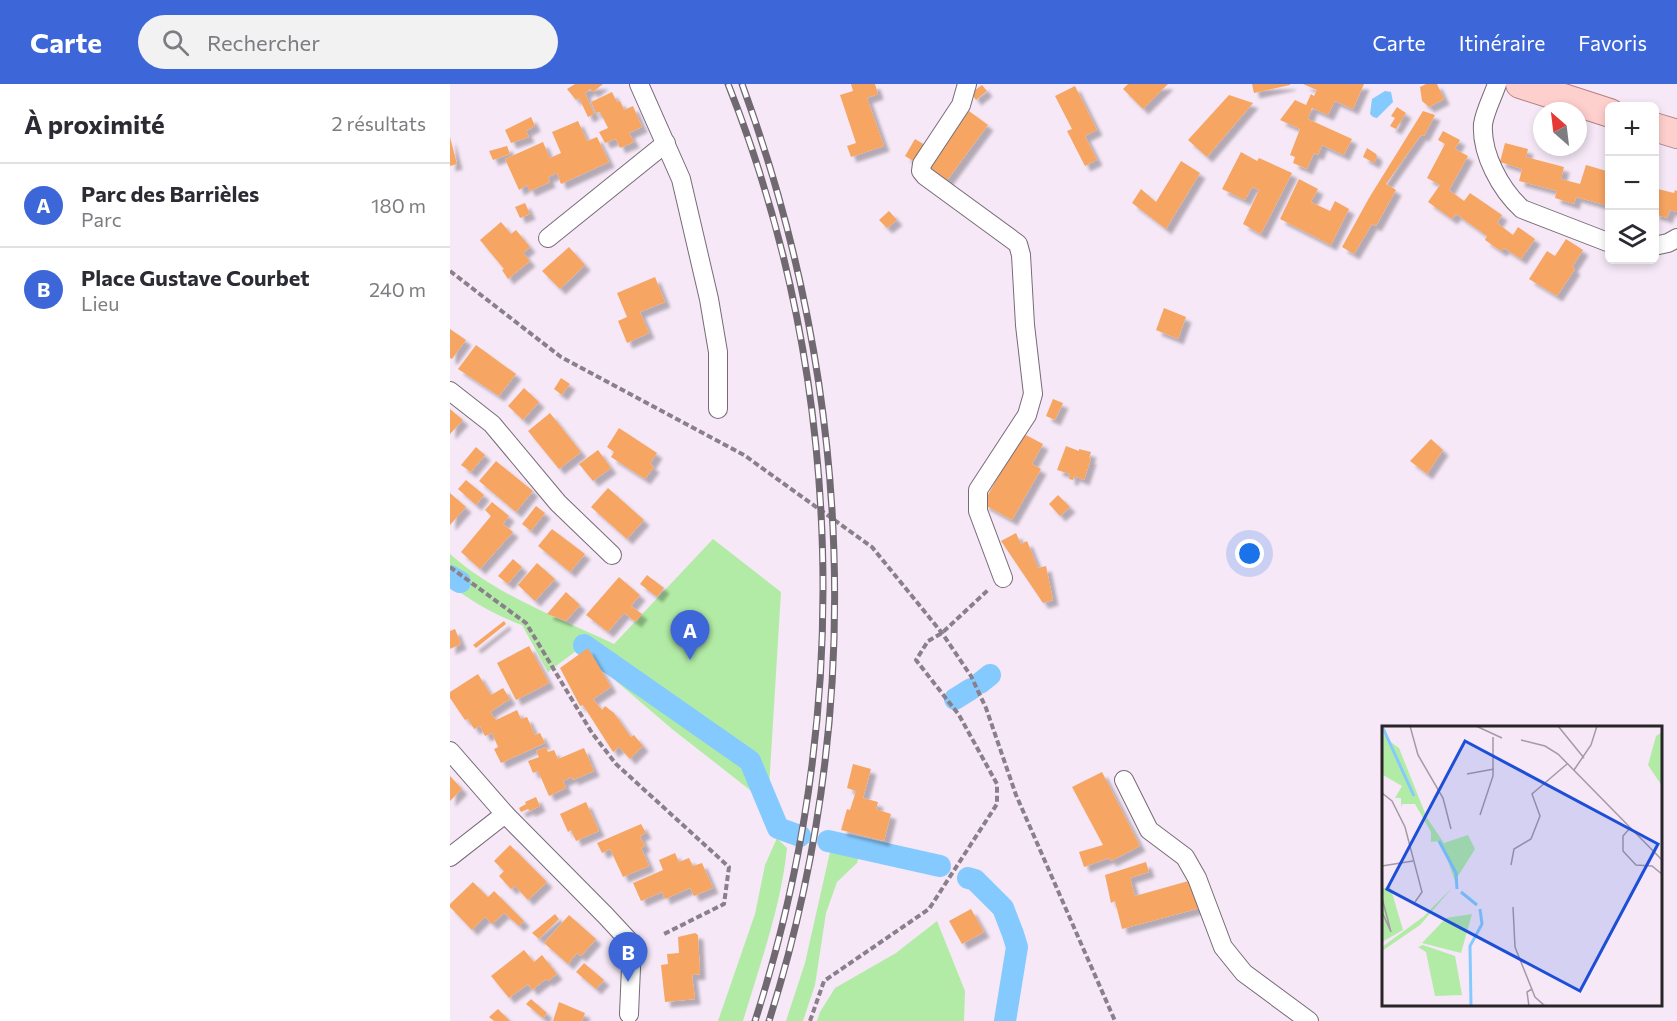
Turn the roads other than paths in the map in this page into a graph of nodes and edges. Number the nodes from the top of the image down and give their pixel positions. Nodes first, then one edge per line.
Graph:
1 (639, 84) edge
2 (967, 84) edge
3 (1497, 84) edge
4 (1520, 84) edge
5 (1605, 111) edge
6 (1659, 129) edge
7 (1677, 134) edge
8 (666, 143) junction
9 (548, 238) dead end
10 (1677, 238) edge
11 (1605, 241) edge
12 (1659, 245) edge
13 (450, 391) edge
14 (718, 409) dead end
15 (612, 555) dead end
16 (1003, 578) road end
17 (450, 751) edge
18 (1124, 780) dead end
19 (505, 814) junction
20 (450, 857) edge
21 (629, 1014) dead end
22 (1309, 1021) edge

1 - 8 street
2 - 16 street
3 - 11 street
4 - 5 main road
6 - 7 main road
8 - 9 street
8 - 14 street
10 - 12 street
13 - 15 street
17 - 19 street
18 - 22 street
19 - 20 street
19 - 21 street

